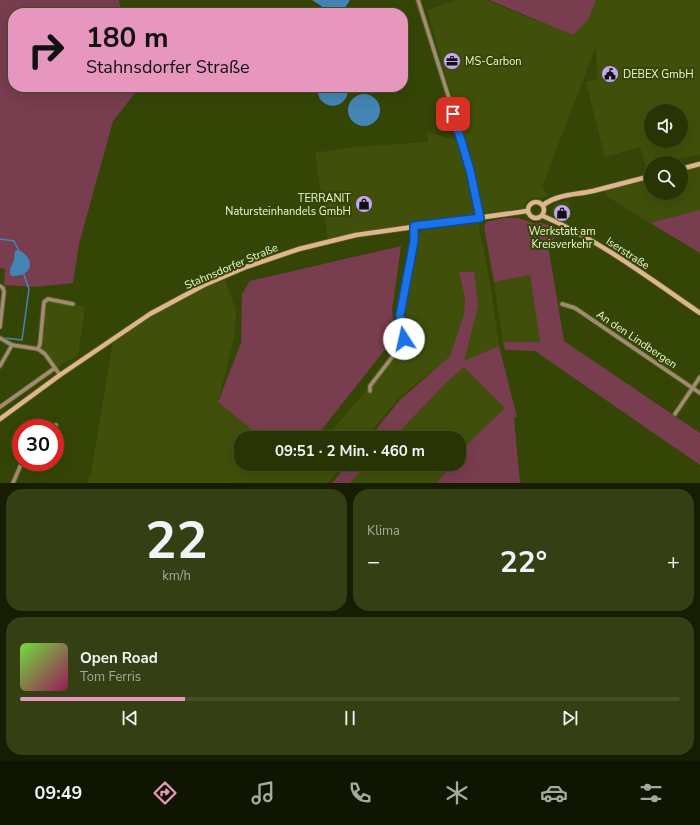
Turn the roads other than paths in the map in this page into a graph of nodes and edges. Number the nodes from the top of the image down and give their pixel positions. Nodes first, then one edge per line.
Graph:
1 (418, 0) edge
2 (700, 164) edge
3 (688, 167) edge
4 (644, 178) edge
5 (543, 205) junction
6 (527, 211) junction
7 (542, 216) junction
8 (480, 218) junction
9 (414, 226) junction
10 (0, 286) edge
11 (73, 304) dead end
12 (562, 304) dead end
13 (700, 313) edge
14 (1, 317) edge
15 (0, 327) edge
16 (0, 338) edge
17 (12, 345) junction
18 (38, 349) junction
19 (0, 366) edge
20 (55, 368) junction
21 (60, 375) junction
22 (700, 377) edge
23 (693, 388) junction
24 (370, 391) dead end
25 (700, 393) edge
26 (0, 407) edge
27 (675, 414) dead end
28 (0, 419) edge
29 (18, 471) edge
30 (13, 483) edge

1 - 8 street
2 - 3 street
4 - 5 street
5 - 6 street
5 - 7 street
6 - 7 street
6 - 8 street, Stahnsdorfer Straße
7 - 13 street, Iserstraße
8 - 9 street, Stahnsdorfer Straße
9 - 21 street, Stahnsdorfer Straße
9 - 24 street
10 - 14 street
11 - 18 street
12 - 23 street, An den Lindbergen
14 - 15 street
16 - 17 street
17 - 18 street
17 - 19 street
18 - 20 street
20 - 21 street
20 - 26 street
21 - 28 street, Stahnsdorfer Straße
22 - 23 street
23 - 25 street, An den Lindbergen
23 - 27 street
29 - 30 street

